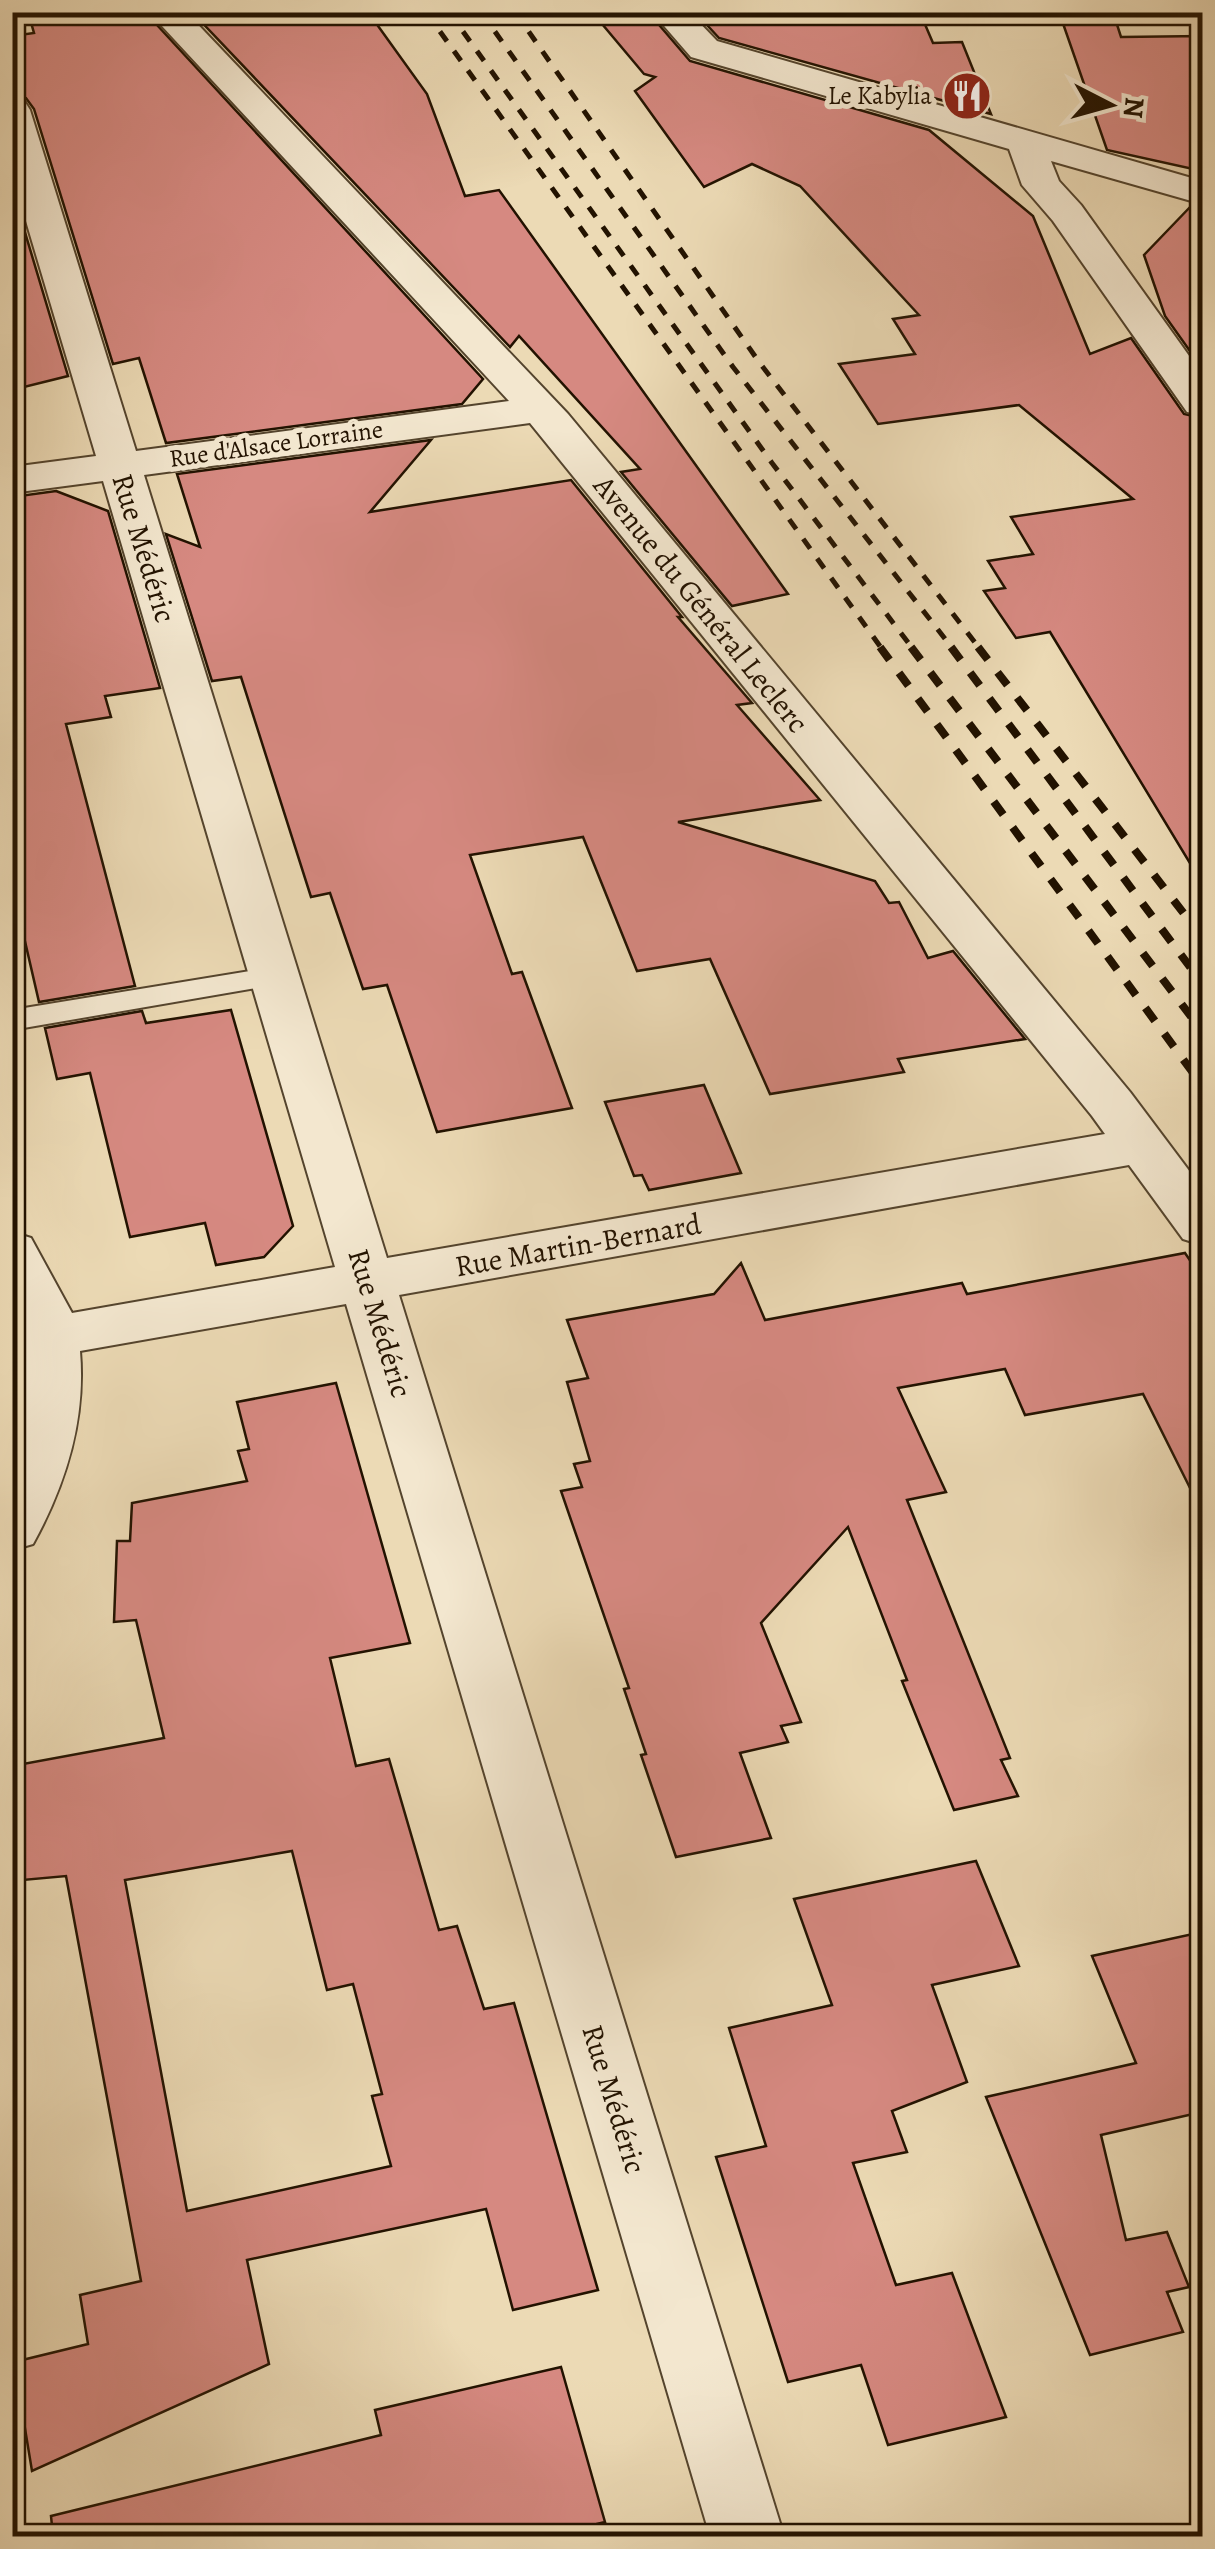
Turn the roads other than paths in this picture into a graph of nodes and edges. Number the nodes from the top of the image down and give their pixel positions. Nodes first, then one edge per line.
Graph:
1 (166, 12) edge
2 (669, 12) edge
3 (16, 133) edge
4 (1026, 145) junction
5 (1202, 193) edge
6 (1202, 403) edge
7 (540, 409) junction
8 (119, 466) junction
9 (12, 480) edge
10 (274, 976) junction
11 (12, 1020) edge
12 (1144, 1145) junction
13 (1202, 1226) edge
14 (12, 1251) edge
15 (366, 1282) junction
16 (32, 1340) edge
17 (12, 1528) edge
18 (748, 2536) edge

1 - 7 street, Avenue du Général Leclerc
2 - 4 street
3 - 8 street, Rue Médéric
4 - 5 street
4 - 6 street
7 - 8 street, Rue d'Alsace Lorraine
7 - 12 street, Avenue du Général Leclerc
8 - 9 street, Rue d'Alsace Lorraine
8 - 10 street, Rue Médéric
10 - 11 lane
10 - 15 street, Rue Médéric
12 - 13 street, Avenue du Général Leclerc
12 - 15 street, Rue Martin-Bernard
14 - 16 street
15 - 16 street, Rue Martin-Bernard
15 - 18 street, Rue Médéric
16 - 17 street

